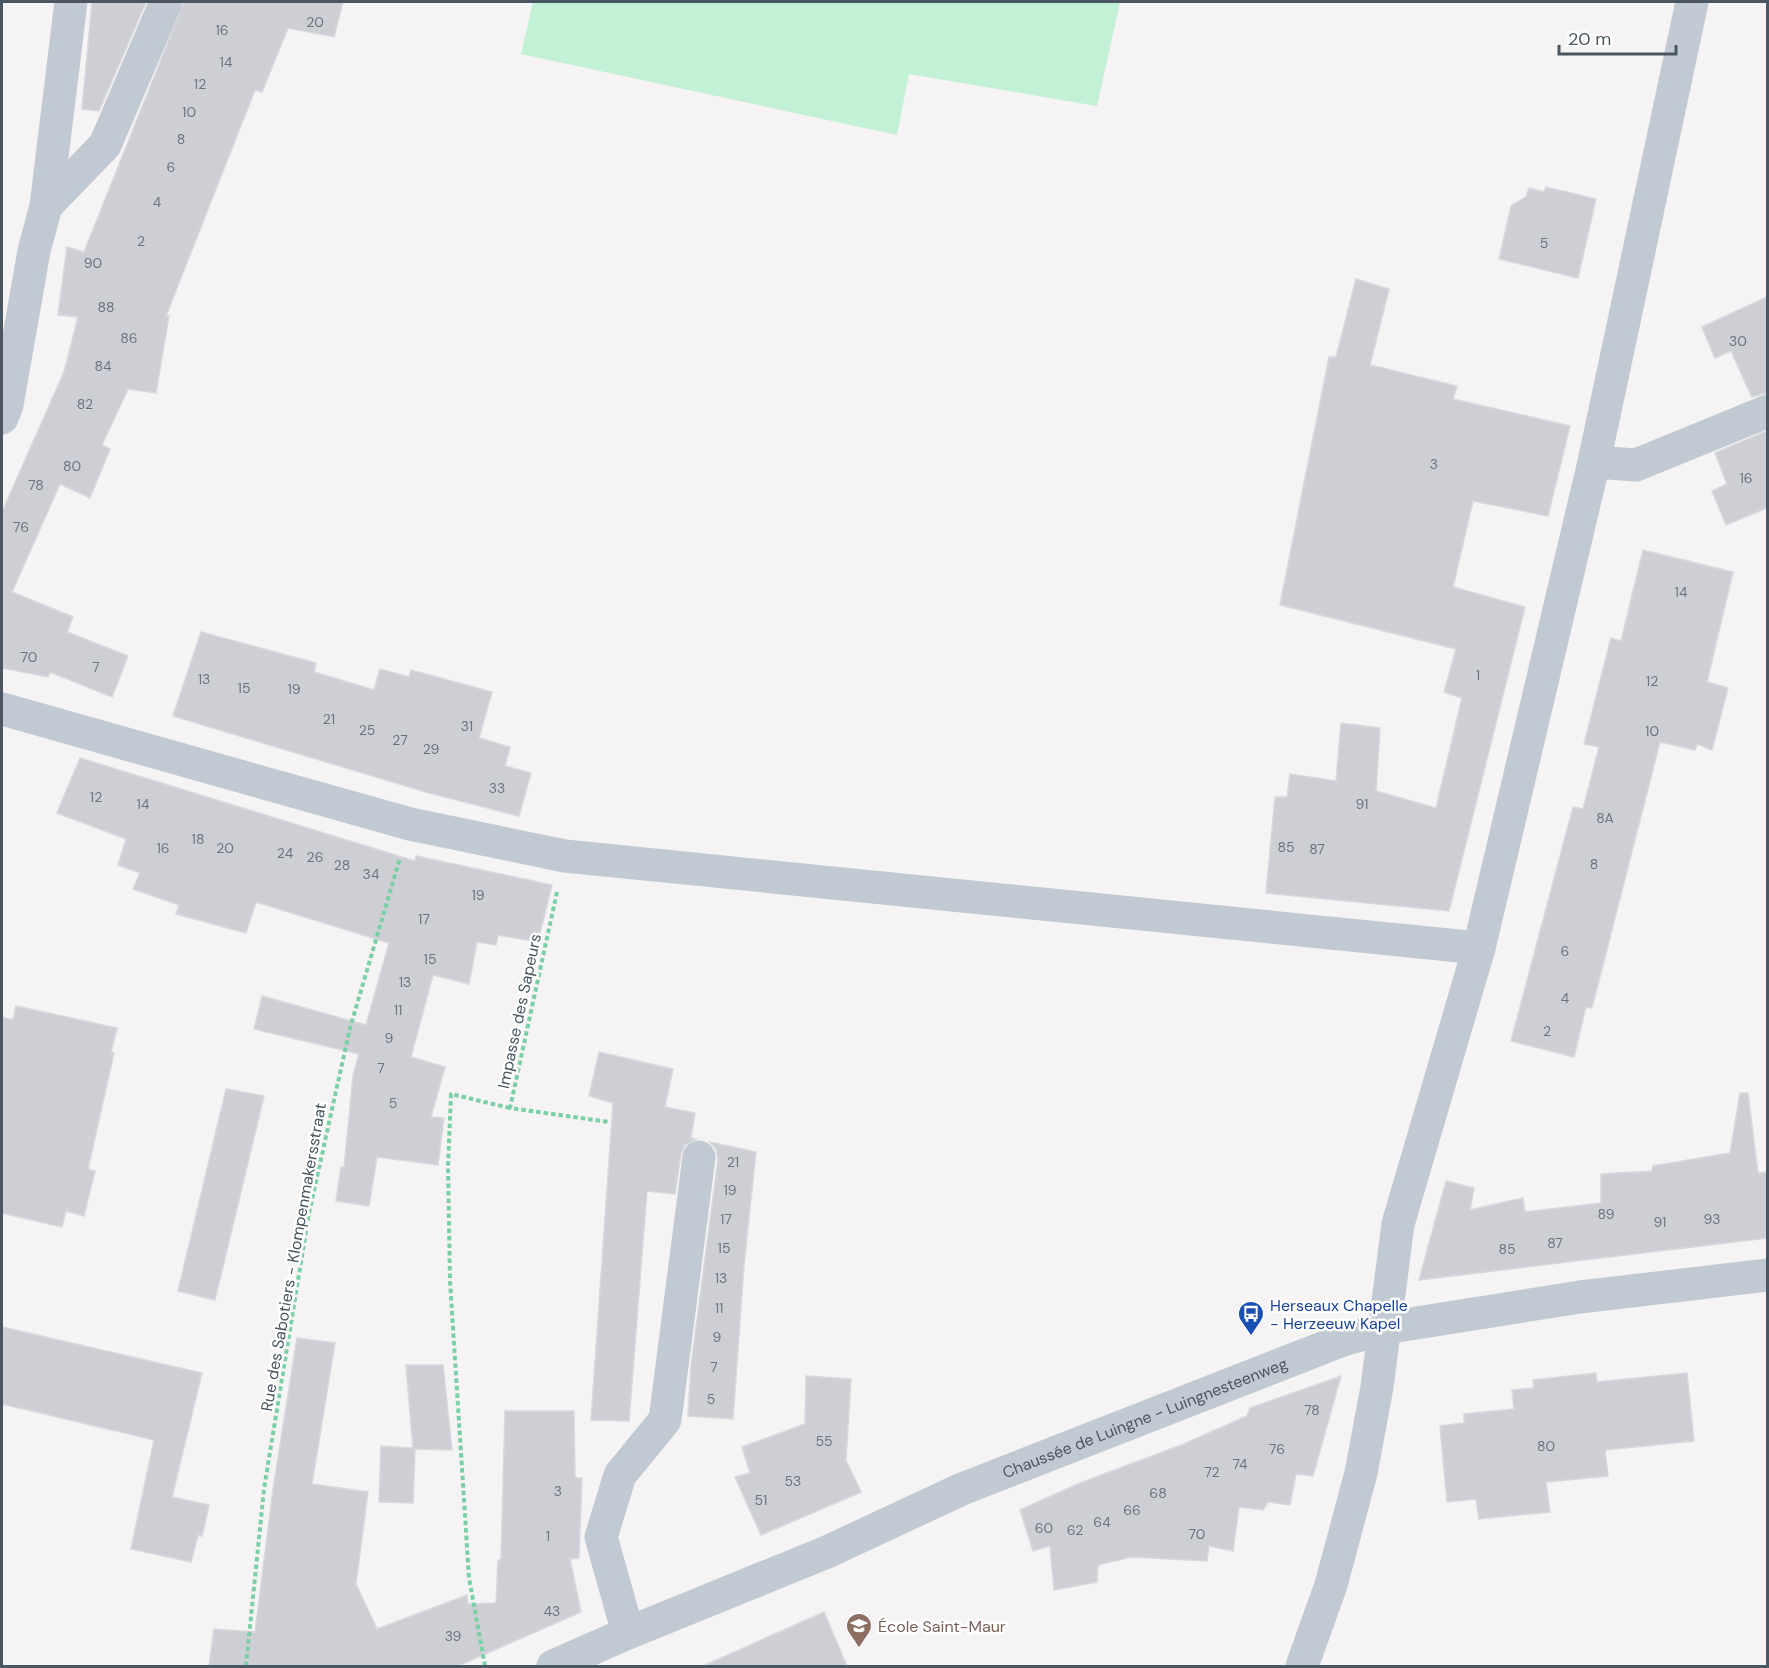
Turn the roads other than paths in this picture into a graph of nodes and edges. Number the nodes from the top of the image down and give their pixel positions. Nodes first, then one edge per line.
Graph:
1 (71, 2) edge
2 (166, 2) edge
3 (1692, 2) edge
4 (46, 206) junction
5 (1767, 411) edge
6 (2, 418) edge
7 (1594, 462) junction
8 (2, 709) edge
9 (1479, 948) junction
10 (699, 1157) dead end
11 (1767, 1275) edge
12 (1385, 1328) junction
13 (628, 1633) junction
14 (554, 1666) edge
15 (1302, 1666) edge

1 - 4 street
2 - 4 street
3 - 7 street
4 - 6 street
5 - 7 street
7 - 9 street
8 - 9 street
9 - 12 street
10 - 13 street
11 - 12 street, Chaussée de Luingne - Luingnesteenweg
12 - 13 street, Chaussée de Luingne - Luingnesteenweg
12 - 15 street
13 - 14 street, Chaussée de Luingne - Luingnesteenweg

